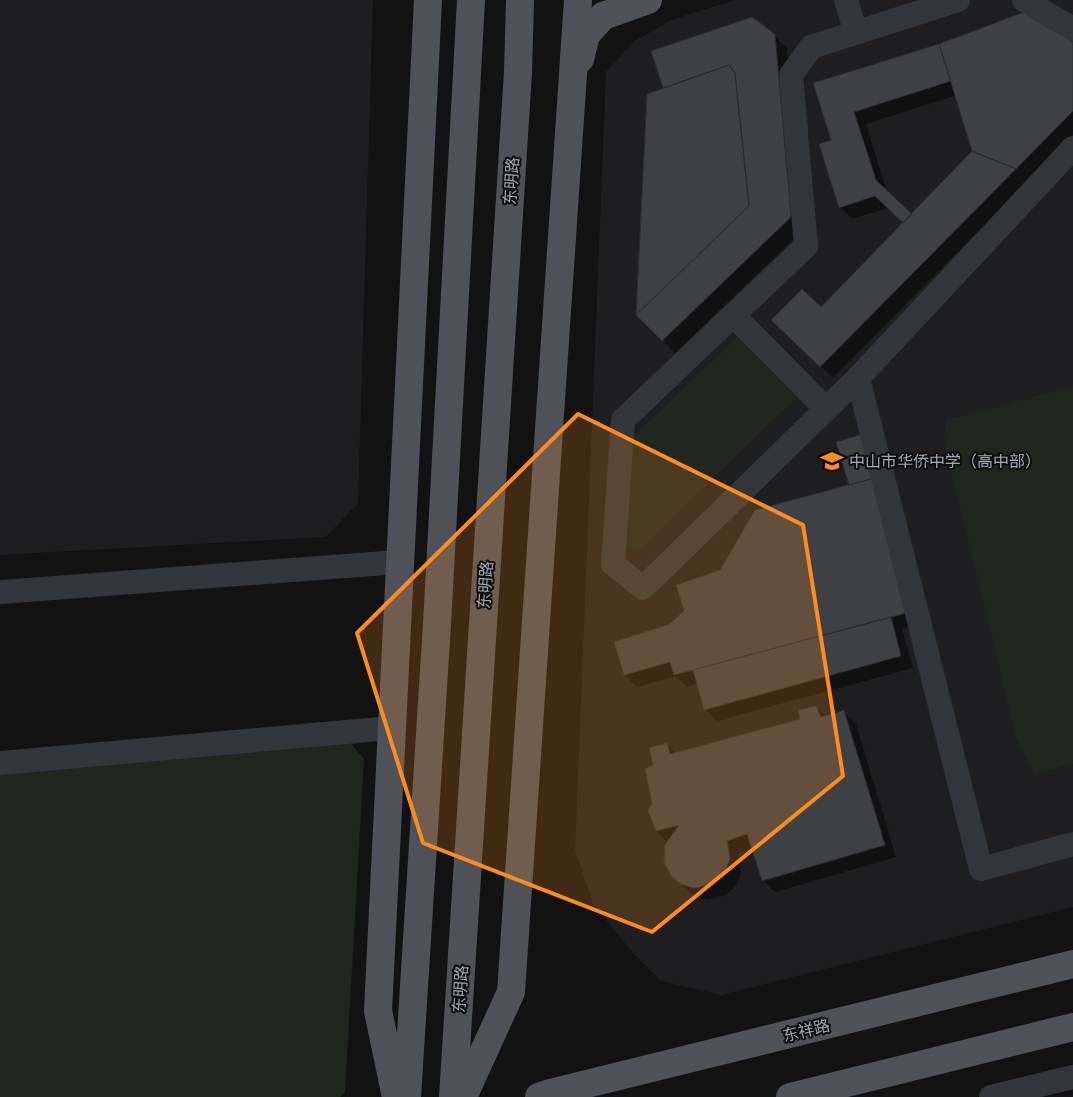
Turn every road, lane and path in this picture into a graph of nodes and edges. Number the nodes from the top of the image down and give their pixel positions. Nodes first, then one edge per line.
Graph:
1 (428, 0) edge
2 (471, 0) edge
3 (520, 0) edge
4 (578, 0) edge
5 (648, 0) edge
6 (846, 0) edge
7 (958, 0) edge
8 (1024, 0) edge
9 (1073, 29) edge
10 (856, 32) junction
11 (572, 86) junction
12 (1073, 148) edge
13 (733, 315) junction
14 (858, 378) junction
15 (826, 409) junction
16 (399, 562) junction
17 (0, 592) edge
18 (391, 728) junction
19 (0, 763) edge
20 (1073, 844) edge
21 (1073, 964) edge
22 (1073, 1027) edge
23 (1073, 1077) edge
24 (396, 1097) edge
25 (407, 1097) edge
26 (453, 1097) edge
27 (463, 1097) edge
28 (539, 1097) edge
29 (790, 1097) edge
30 (991, 1097) edge

1 - 16 main road
2 - 25 main road
3 - 26 main road, 东明路
4 - 11 main road
5 - 11 main road
6 - 10 street
7 - 10 street
8 - 9 street
10 - 13 street
11 - 27 main road
12 - 14 street
13 - 15 street
13 - 15 street
14 - 15 street
14 - 20 street
16 - 17 street
16 - 18 main road
18 - 19 street
18 - 24 main road
21 - 28 main road, 东祥路
22 - 29 main road
23 - 30 street

